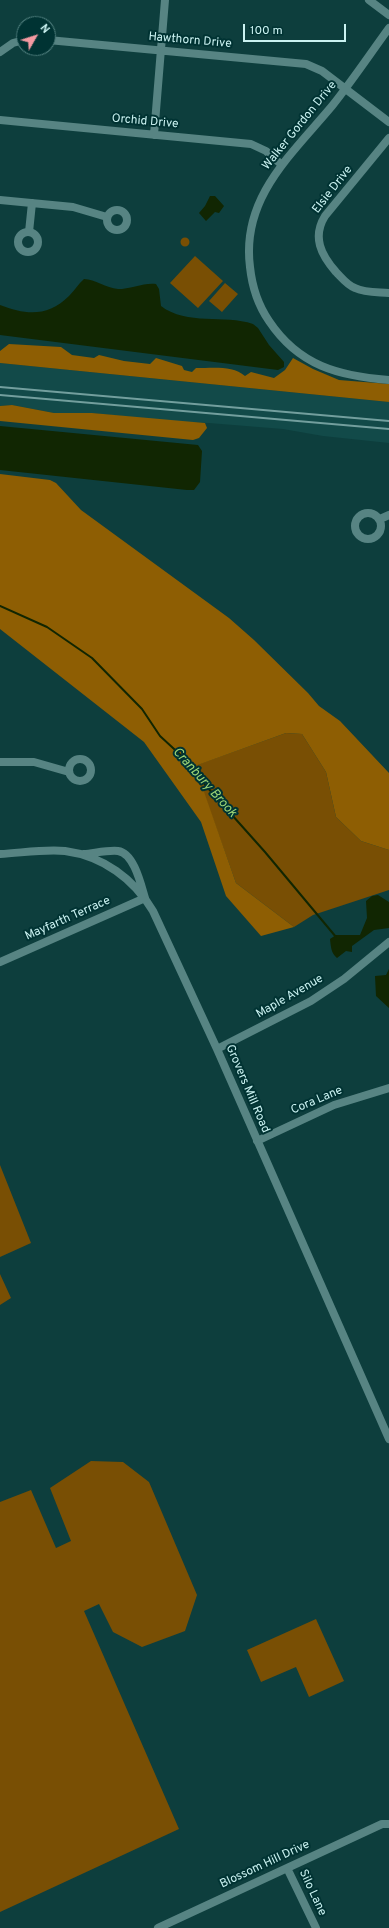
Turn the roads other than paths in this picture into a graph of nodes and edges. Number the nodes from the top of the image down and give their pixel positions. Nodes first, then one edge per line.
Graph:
1 (165, 0) edge
2 (369, 0) edge
3 (389, 15) edge
4 (389, 28) edge
5 (56, 41) edge
6 (16, 42) edge
7 (160, 51) junction
8 (0, 52) edge
9 (346, 89) junction
10 (0, 120) edge
11 (389, 122) edge
12 (154, 135) junction
13 (389, 138) edge
14 (282, 165) junction
15 (0, 200) edge
16 (32, 203) junction
17 (107, 217) dead end
18 (29, 232) dead end
19 (389, 293) edge
20 (389, 380) edge
21 (389, 515) edge
22 (380, 519) dead end
23 (0, 762) edge
24 (69, 772) dead end
25 (0, 854) edge
26 (81, 854) junction
27 (145, 898) junction
28 (389, 942) edge
29 (0, 962) edge
30 (217, 1049) junction
31 (389, 1088) edge
32 (257, 1142) junction
33 (389, 1439) edge
34 (386, 1824) edge
35 (288, 1868) junction
36 (158, 1928) edge
37 (316, 1928) edge

1 - 7 street
2 - 3 street
4 - 9 street, Walker Gordon Drive
5 - 7 street, Hawthorn Drive
6 - 8 street
7 - 9 street, Hawthorn Drive
7 - 12 street
9 - 11 street, Hawthorn Drive
9 - 14 street, Walker Gordon Drive
10 - 12 street, Orchid Drive
12 - 14 street, Orchid Drive
13 - 19 street, Elsie Drive
14 - 20 street, Walker Gordon Drive
15 - 16 street
16 - 17 street
16 - 18 street
21 - 22 street
23 - 24 street
25 - 26 street, Grovers Mill Road
26 - 27 street, Grovers Mill Road
26 - 27 street
27 - 29 street, Mayfarth Terrace
27 - 30 street, Grovers Mill Road
28 - 30 street, Maple Avenue
30 - 32 street, Grovers Mill Road
31 - 32 street, Cora Lane
32 - 33 street, Grovers Mill Road
34 - 35 street, Blossom Hill Drive
35 - 36 street, Blossom Hill Drive
35 - 37 street, Silo Lane

